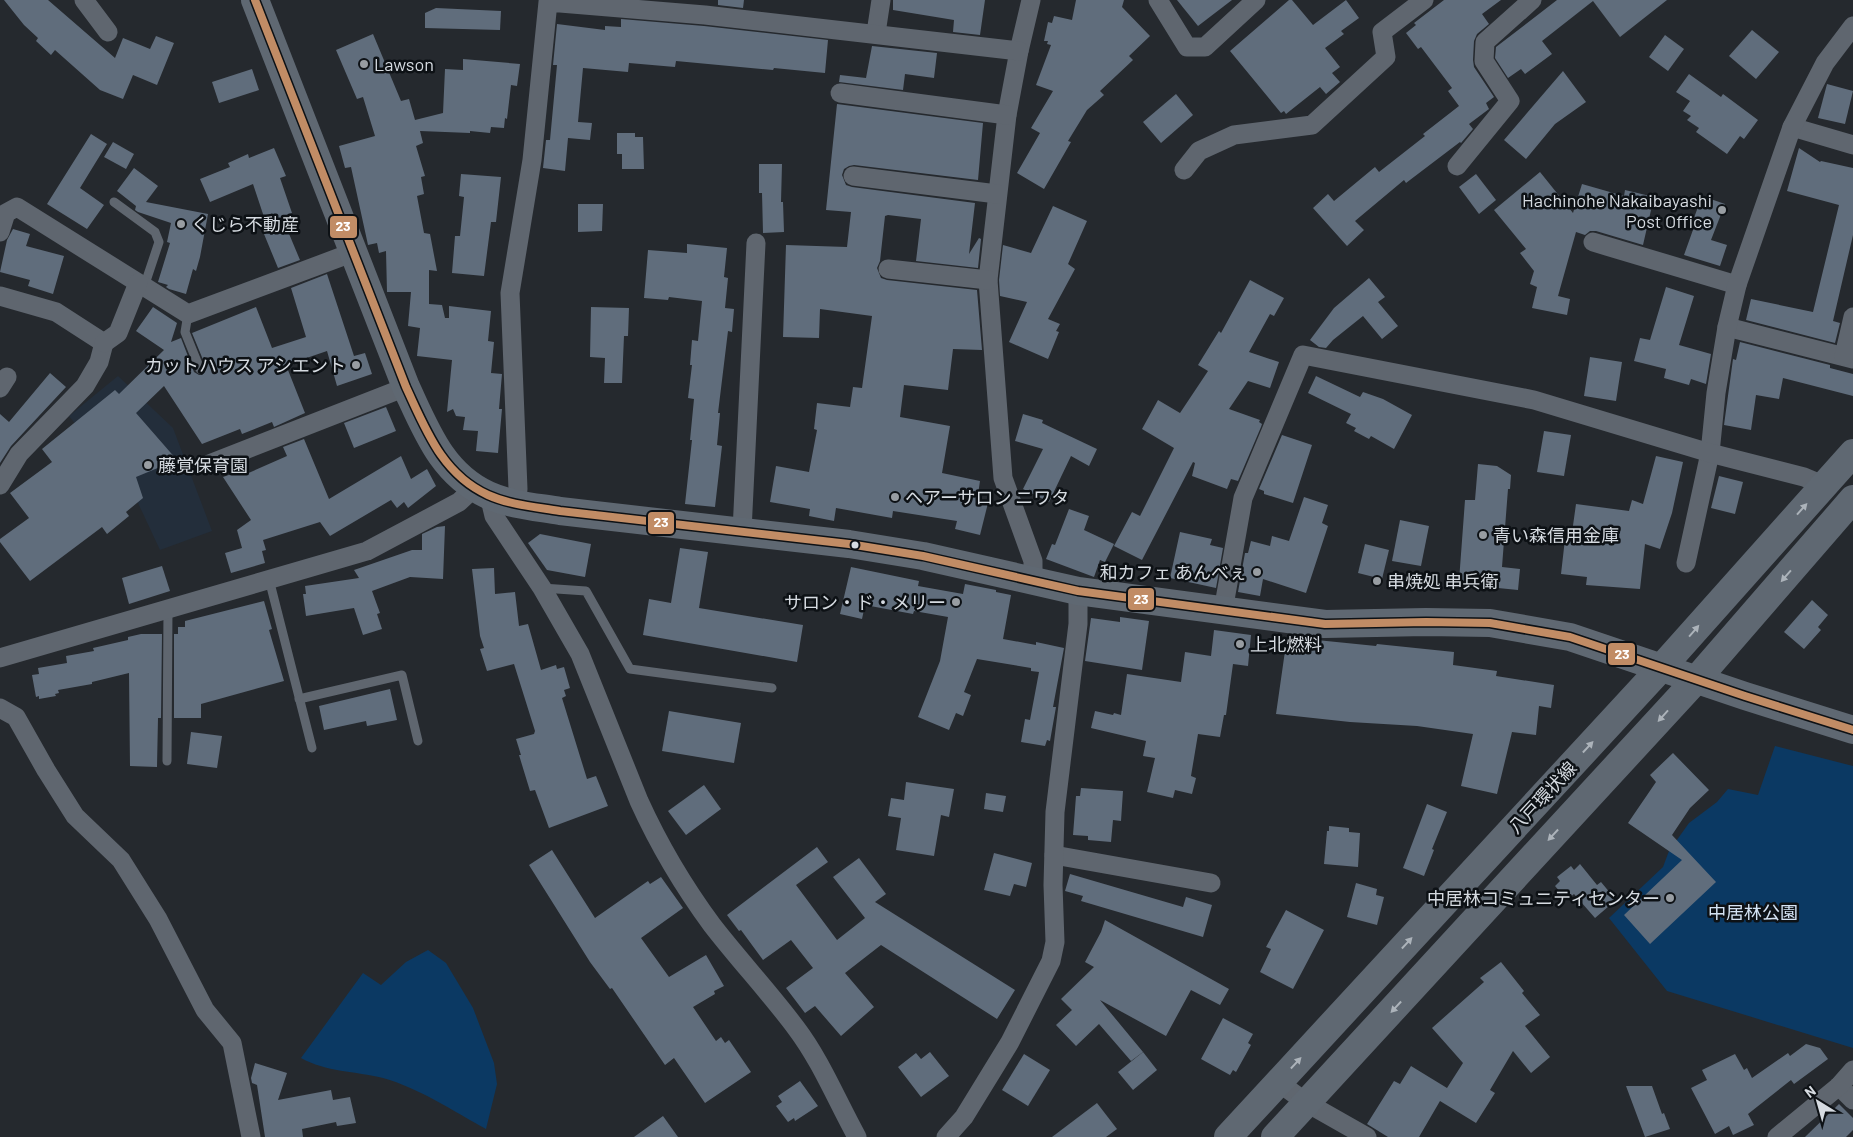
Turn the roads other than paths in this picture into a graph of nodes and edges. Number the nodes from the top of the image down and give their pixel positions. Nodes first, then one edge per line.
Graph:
1 (84, 0) edge
2 (255, 0) edge
3 (881, 0) edge
4 (1031, 0) edge
5 (1158, 0) edge
6 (1256, 0) edge
7 (1424, 0) edge
8 (1532, 0) edge
9 (548, 1) edge
10 (706, 7) edge
11 (1853, 26) edge
12 (108, 32) dead end
13 (876, 33) junction
14 (1019, 51) junction
15 (840, 93) dead end
16 (1007, 115) junction
17 (1792, 127) junction
18 (1853, 145) edge
19 (1457, 166) dead end
20 (1184, 170) dead end
21 (852, 176) dead end
22 (997, 194) junction
23 (114, 202) dead end
24 (0, 232) edge
25 (1593, 242) dead end
26 (756, 243) dead end
27 (354, 252) junction
28 (888, 269) dead end
29 (988, 280) junction
30 (142, 285) junction
31 (1737, 285) junction
32 (0, 296) edge
33 (188, 314) junction
34 (1853, 318) edge
35 (1727, 327) junction
36 (104, 343) junction
37 (1849, 358) edge
38 (200, 369) dead end
39 (406, 387) junction
40 (1710, 452) junction
41 (1853, 453) edge
42 (209, 464) dead end
43 (1823, 485) junction
44 (0, 486) edge
45 (482, 491) junction
46 (1853, 499) edge
47 (516, 503) junction
48 (742, 531) junction
49 (1686, 563) dead end
50 (269, 579) junction
51 (1033, 581) junction
52 (542, 588) junction
53 (1078, 591) junction
54 (168, 609) junction
55 (1223, 611) junction
56 (0, 658) edge
57 (1662, 667) junction
58 (1696, 680) junction
59 (772, 688) dead end
60 (299, 699) junction
61 (0, 708) edge
62 (1853, 730) edge
63 (418, 741) dead end
64 (312, 748) dead end
65 (167, 761) dead end
66 (1054, 855) junction
67 (1212, 883) dead end
68 (1853, 1070) edge
69 (1278, 1082) junction
70 (1839, 1086) junction
71 (1853, 1100) edge
72 (1307, 1103) junction
73 (251, 1137) edge
74 (858, 1137) edge
75 (946, 1137) edge
76 (1228, 1137) edge
77 (1275, 1137) edge
78 (1367, 1137) edge
79 (1777, 1137) edge

1 - 12 street
2 - 27 main road
3 - 13 street
4 - 14 street
5 - 6 street
7 - 20 street
8 - 19 street
9 - 10 street
9 - 47 street
10 - 13 street
11 - 17 street
13 - 14 street
14 - 16 street
15 - 16 street
16 - 22 street
17 - 18 street
17 - 31 street
21 - 22 street
22 - 29 street
23 - 30 lane
24 - 30 street
25 - 31 street
26 - 48 street
27 - 33 street
27 - 39 main road
28 - 29 street
29 - 51 street
30 - 33 street
30 - 36 street
31 - 35 street
32 - 36 street
33 - 38 lane
34 - 37 street
35 - 37 street
35 - 40 street
36 - 44 street
39 - 42 street
39 - 45 main road
40 - 43 street
40 - 49 street
40 - 55 street
41 - 43 main road, 八戸環状線
57 -> 43 main road, 八戸環状線
45 - 47 main road
45 - 50 street
45 - 52 street
46 -> 58 main road, 八戸環状線
47 - 48 main road
48 - 51 main road
50 - 54 street
50 - 60 lane
51 - 53 main road
52 - 59 lane
52 - 74 street
53 - 55 main road
53 - 66 street
54 - 56 street
54 - 65 lane
55 - 57 main road
57 - 58 main road
69 -> 57 main road, 八戸環状線
58 - 62 main road
58 -> 72 main road, 八戸環状線
60 - 63 lane
60 - 64 lane
61 - 73 street
66 - 67 street
66 - 75 street
68 - 70 street
69 - 72 street
69 - 76 main road, 八戸環状線
70 - 71 street
70 - 79 street
72 - 77 main road, 八戸環状線
72 - 78 street

